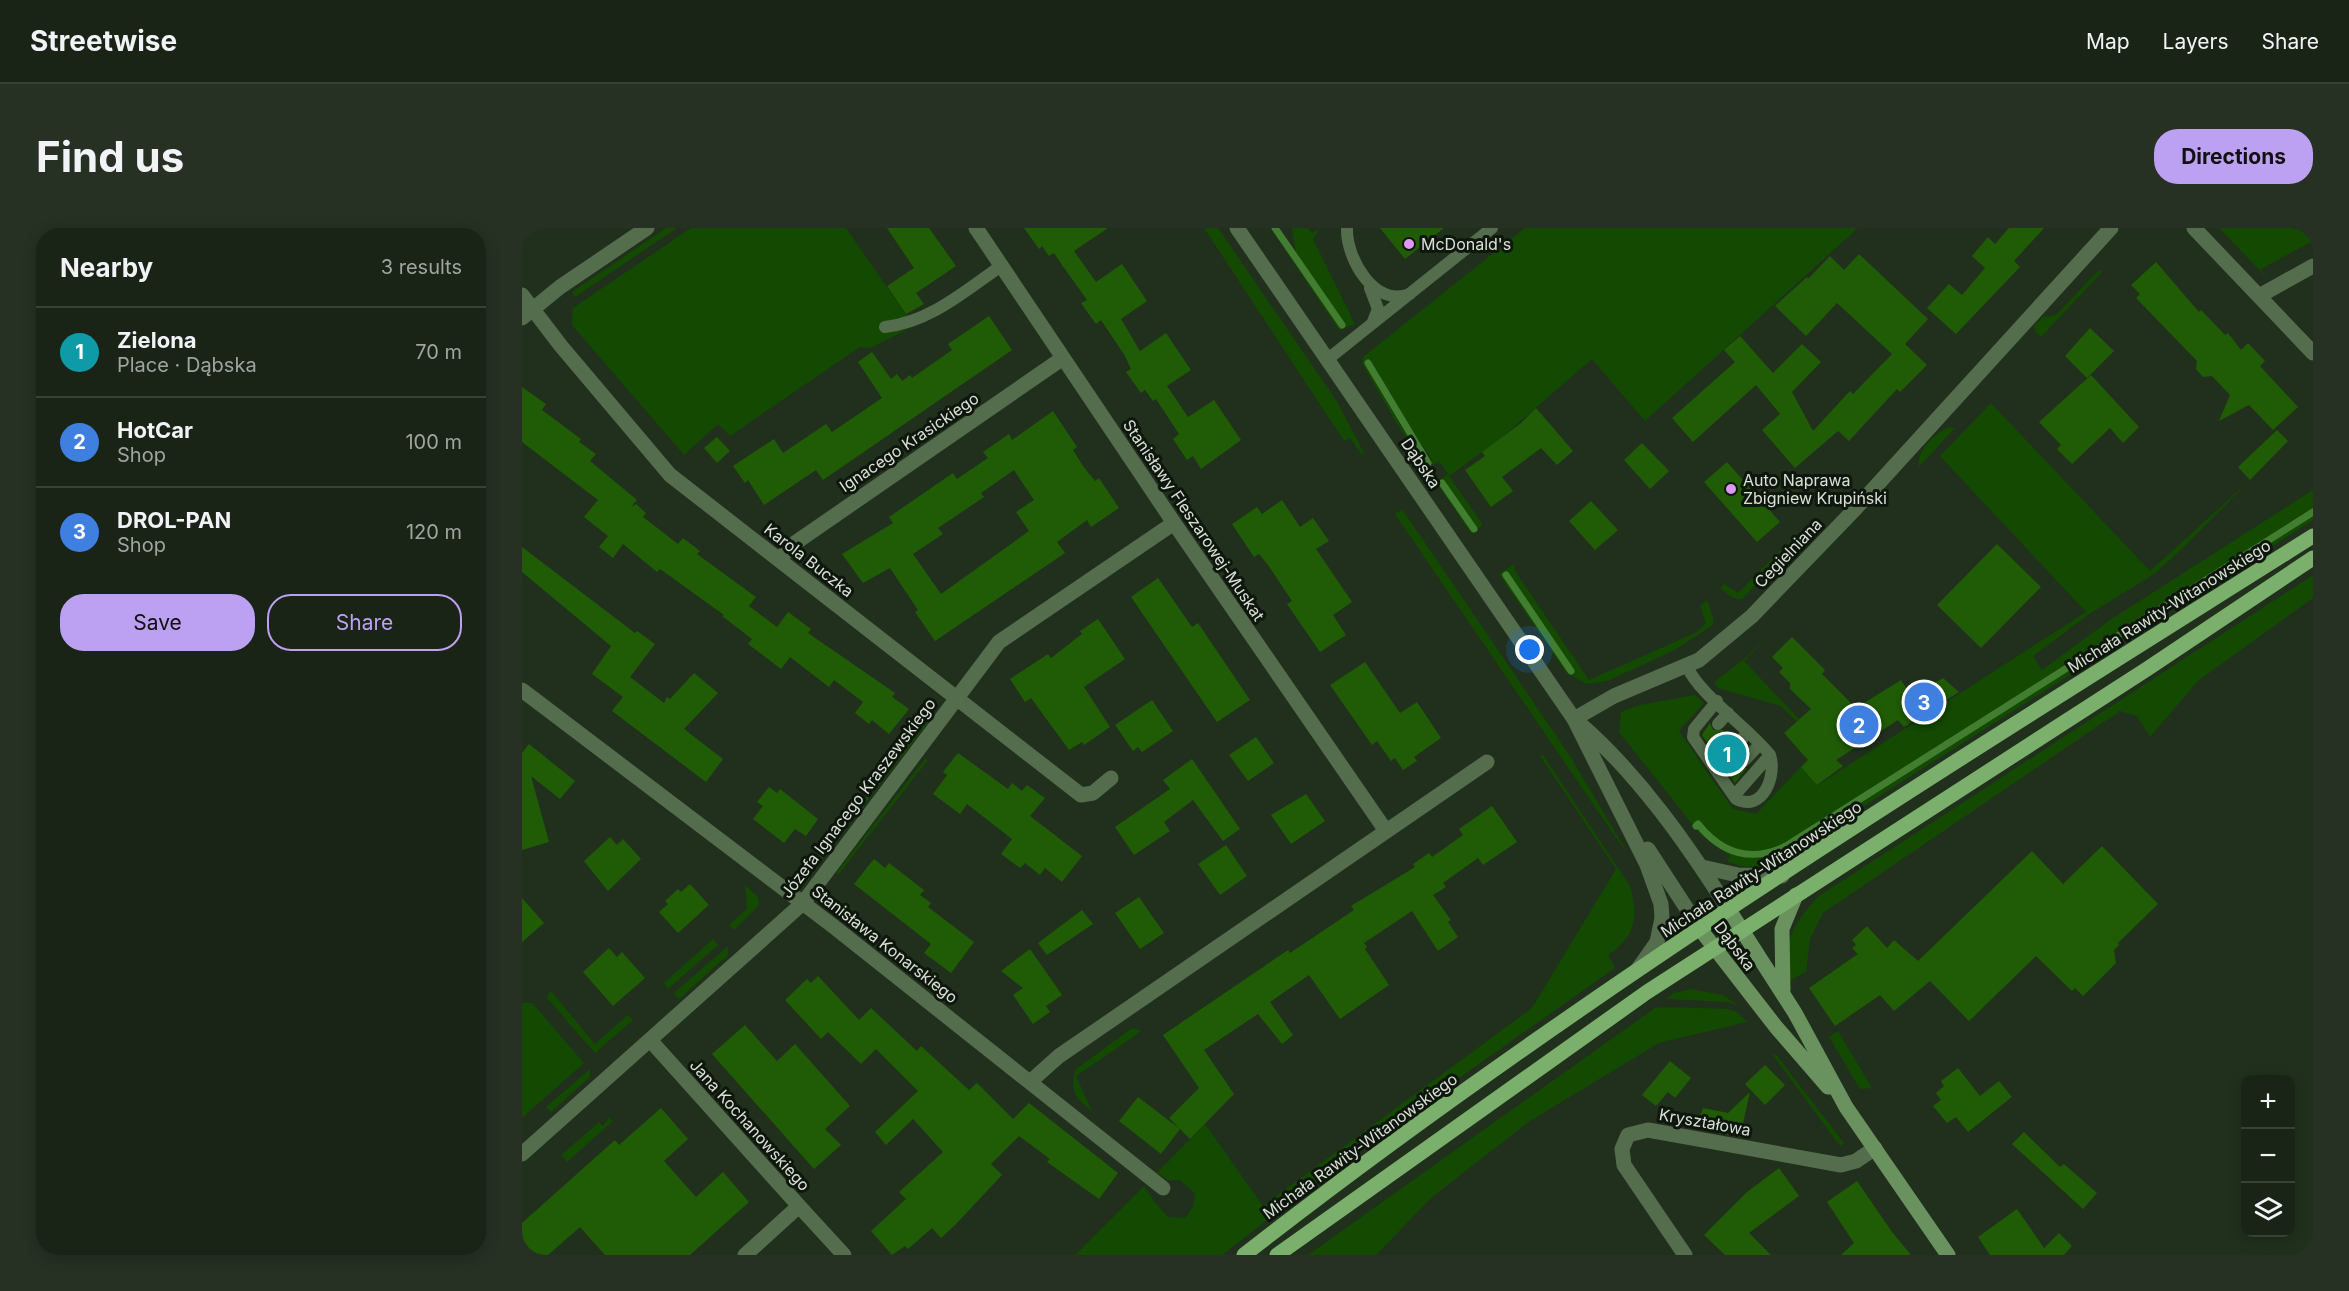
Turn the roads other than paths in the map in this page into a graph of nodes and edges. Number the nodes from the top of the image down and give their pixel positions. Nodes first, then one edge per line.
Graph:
1 (646, 228) edge
2 (976, 228) edge
3 (1237, 228) edge
4 (1349, 228) edge
5 (1492, 228) edge
6 (2111, 228) edge
7 (2194, 228) edge
8 (1001, 266) junction
9 (2310, 273) edge
10 (1365, 278) junction
11 (1416, 290) junction
12 (522, 295) edge
13 (2259, 296) junction
14 (527, 314) edge
15 (885, 327) dead end
16 (1369, 327) junction
17 (2313, 353) edge
18 (1063, 358) junction
19 (1328, 358) junction
20 (1174, 523) junction
21 (2313, 536) edge
22 (2313, 558) edge
23 (779, 559) junction
24 (1687, 666) junction
25 (522, 690) edge
26 (958, 697) junction
27 (1717, 701) junction
28 (1728, 713) junction
29 (1574, 720) junction
30 (1718, 724) dead end
31 (1748, 732) junction
32 (1760, 744) junction
33 (1734, 747) dead end
34 (1770, 755) junction
35 (1744, 761) dead end
36 (1487, 762) dead end
37 (1111, 778) dead end
38 (1612, 794) junction
39 (1734, 796) junction
40 (1386, 831) junction
41 (1702, 867) junction
42 (1782, 876) junction
43 (1796, 895) junction
44 (803, 903) junction
45 (1729, 910) junction
46 (1700, 929) junction
47 (1742, 930) junction
48 (1713, 948) junction
49 (1634, 974) junction
50 (1783, 993) junction
51 (650, 1040) junction
52 (1031, 1081) junction
53 (1846, 1107) junction
54 (1875, 1148) junction
55 (522, 1154) edge
56 (1163, 1188) dead end
57 (799, 1206) junction
58 (745, 1255) edge
59 (844, 1255) edge
60 (1244, 1255) edge
61 (1277, 1255) edge
62 (1685, 1255) edge
63 (1948, 1255) edge

1 - 14 street
2 - 8 street, Stanisławy Fleszarowej-Muskat
3 - 19 street, Dąbska
4 - 10 lane
5 - 11 lane
6 - 24 street, Cegielniana
7 - 13 street
8 - 15 lane
8 - 18 street, Stanisławy Fleszarowej-Muskat
9 - 13 street
10 - 11 lane
10 - 16 lane
11 - 16 lane
12 - 14 street, Karola Buczka
13 - 17 street
14 - 23 street, Karola Buczka
16 - 19 lane
18 - 20 street, Stanisławy Fleszarowej-Muskat
18 - 23 street, Ignacego Krasickiego
19 - 29 street, Dąbska
20 - 26 street, Józefa Ignacego Kraszewskiego
20 - 40 street, Stanisławy Fleszarowej-Muskat
21 - 42 main road, Michała Rawity-Witanowskiego
22 - 43 main road
23 - 26 street, Karola Buczka
24 - 27 lane
24 - 29 street, Cegielniana
25 - 44 street, Stanisława Konarskiego
26 - 37 street, Karola Buczka
26 - 44 street, Józefa Ignacego Kraszewskiego
27 - 28 lane
27 - 39 lane
28 - 30 lane
28 - 31 lane
29 - 38 street, Dąbska
29 - 41 street, Dąbska
31 - 32 lane
31 - 33 lane
32 - 34 lane
32 - 35 lane
34 - 39 lane
34 - 39 lane
36 - 40 street
38 - 46 street, Dąbska
38 - 49 street, Dąbska
40 - 52 street
41 - 42 street
41 - 45 street, Dąbska
42 - 45 main road, Michała Rawity-Witanowskiego
43 - 47 main road
43 - 50 main road, Dąbska
44 - 51 street, Józefa Ignacego Kraszewskiego
44 - 52 street, Stanisława Konarskiego
45 - 46 main road, Michała Rawity-Witanowskiego
45 - 47 main road, Dąbska
46 - 48 main road, Dąbska
46 - 49 main road, Michała Rawity-Witanowskiego
47 - 48 main road
47 - 50 main road, Dąbska
48 - 53 main road, Dąbska
48 - 61 main road
49 - 60 main road, Michała Rawity-Witanowskiego
50 - 53 main road, Dąbska
51 - 55 street, Józefa Ignacego Kraszewskiego
51 - 57 street, Jana Kochanowskiego
52 - 56 street, Stanisława Konarskiego
53 - 54 main road, Dąbska
54 - 62 street, Kryształowa
54 - 63 main road, Dąbska
57 - 58 street, Jana Kochanowskiego
57 - 59 street

